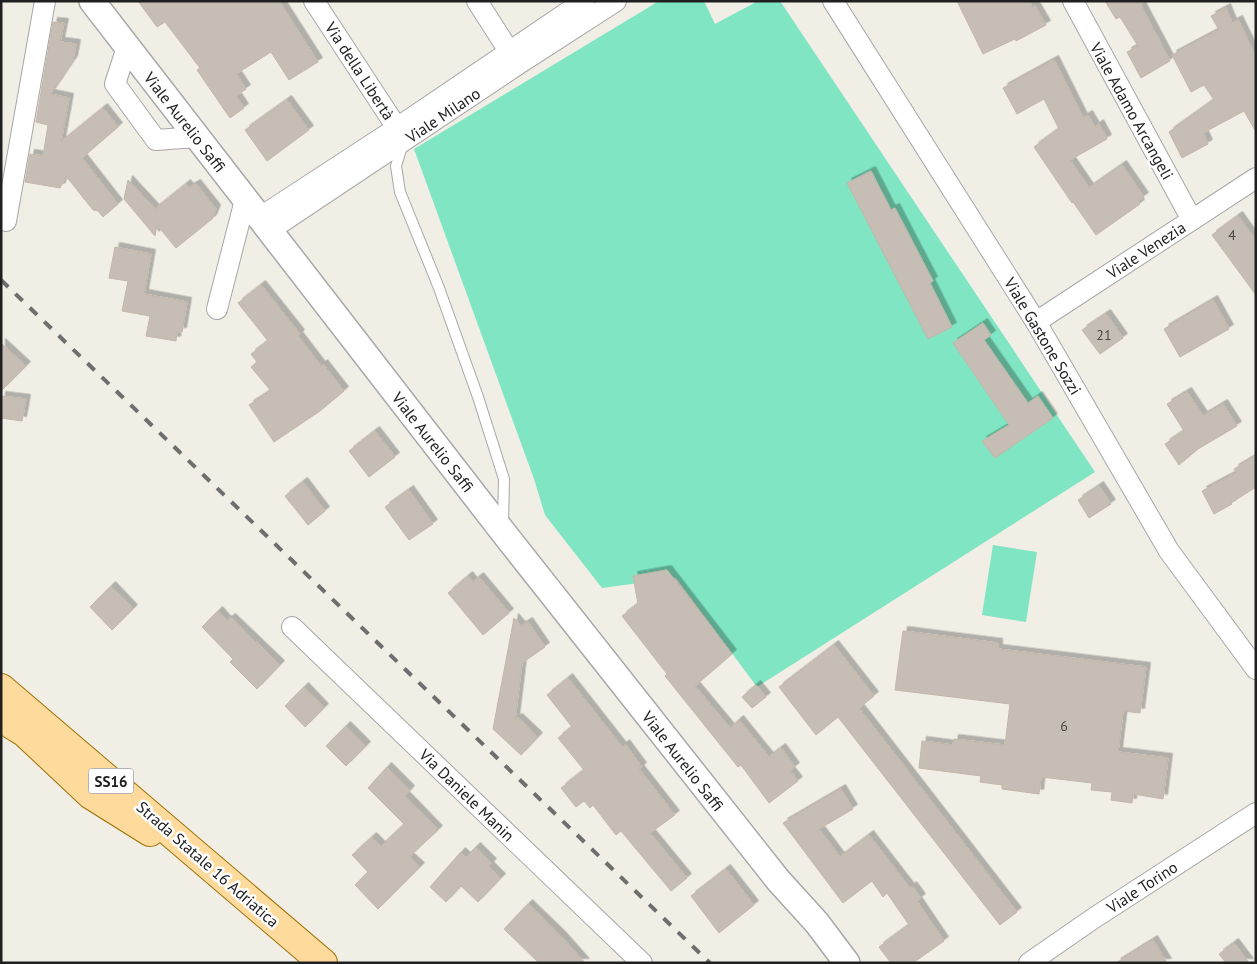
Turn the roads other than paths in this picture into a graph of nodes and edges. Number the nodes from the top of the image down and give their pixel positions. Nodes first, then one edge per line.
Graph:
1 (45, 1) edge
2 (92, 1) edge
3 (314, 1) edge
4 (477, 1) edge
5 (584, 1) edge
6 (616, 1) edge
7 (833, 1) edge
8 (1073, 1) edge
9 (127, 47) junction
10 (515, 57) junction
11 (400, 135) junction
12 (196, 137) junction
13 (1256, 178) edge
14 (258, 216) junction
15 (1192, 220) junction
16 (6, 221) dead end
17 (217, 309) dead end
18 (1036, 322) junction
19 (503, 532) junction
20 (292, 627) dead end
21 (1254, 664) edge
22 (1, 680) edge
23 (1, 688) edge
24 (32, 714) junction
25 (1, 718) edge
26 (1256, 813) edge
27 (189, 848) junction
28 (778, 880) junction
29 (323, 963) edge
30 (642, 963) edge
31 (829, 963) edge
32 (847, 963) edge
33 (1029, 963) edge

1 - 16 street
2 - 9 street, Viale Aurelio Saffi
3 - 11 street, Via della Libertà
4 - 10 street
5 - 10 street, Viale Milano
6 - 10 street, Viale Milano
7 - 18 street, Viale Gastone Sozzi
8 - 15 street, Viale Adamo Arcangeli
9 - 12 street, Viale Aurelio Saffi
9 - 12 street
10 - 11 street, Viale Milano
11 - 14 street, Viale Milano
11 - 19 lane
12 - 14 street, Viale Aurelio Saffi
13 - 15 street, Viale Venezia
14 - 17 street
14 - 19 street, Viale Aurelio Saffi
15 - 18 street, Viale Venezia
18 - 21 street, Viale Gastone Sozzi
19 - 28 street, Viale Aurelio Saffi
20 - 30 street, Via Daniele Manin
22 - 24 main road
23 - 24 main road, Strada Statale 16 Adriatica / SS16
24 - 27 main road, Strada Statale 16 Adriatica / SS16
25 - 27 main road
26 - 33 street, Viale Torino
27 - 29 main road, Strada Statale 16 Adriatica / SS16
28 - 31 street, Viale Aurelio Saffi
28 - 32 street, Viale Aurelio Saffi

